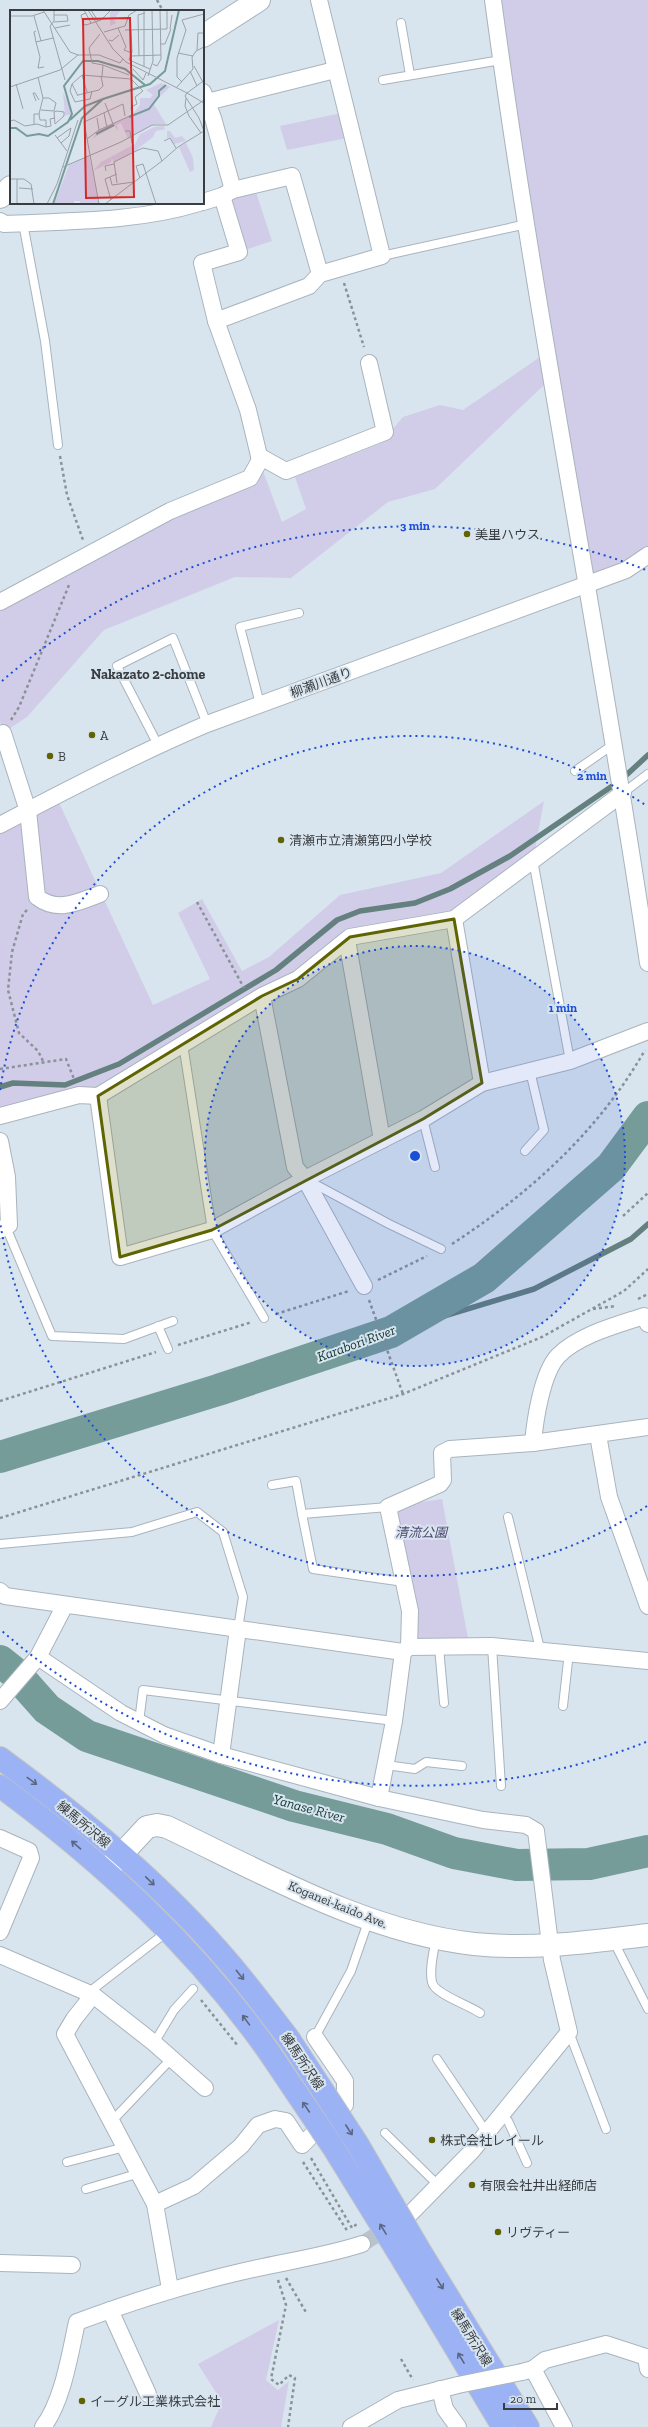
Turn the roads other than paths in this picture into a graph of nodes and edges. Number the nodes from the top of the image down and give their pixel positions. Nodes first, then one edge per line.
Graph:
1 (259, 0) edge
2 (319, 0) edge
3 (493, 0) edge
4 (401, 23) dead end
5 (204, 35) edge
6 (501, 60) junction
7 (335, 70) junction
8 (410, 75) junction
9 (383, 80) dead end
10 (205, 97) edge
11 (10, 188) edge
12 (227, 193) junction
13 (0, 197) edge
14 (204, 202) edge
15 (196, 204) edge
16 (0, 221) edge
17 (23, 223) junction
18 (527, 224) junction
19 (382, 256) junction
20 (320, 274) junction
21 (216, 321) junction
22 (369, 363) road end
23 (58, 445) road end
24 (259, 456) junction
25 (648, 555) edge
26 (587, 583) junction
27 (0, 602) edge
28 (299, 613) dead end
29 (260, 704) junction
30 (207, 724) junction
31 (3, 733) road end
32 (614, 744) junction
33 (158, 745) junction
34 (575, 771) dead end
35 (648, 774) edge
36 (622, 783) junction
37 (28, 810) junction
38 (0, 825) edge
39 (533, 860) junction
40 (100, 894) dead end
41 (454, 919) junction
42 (347, 940) junction
43 (648, 963) edge
44 (262, 996) junction
45 (648, 1031) edge
46 (184, 1044) junction
47 (570, 1061) junction
48 (530, 1071) junction
49 (482, 1083) junction
50 (98, 1096) junction
51 (0, 1116) edge
52 (423, 1119) junction
53 (382, 1140) junction
54 (0, 1141) edge
55 (525, 1151) dead end
56 (435, 1167) dead end
57 (305, 1179) junction
58 (3, 1228) edge
59 (212, 1230) junction
60 (441, 1249) dead end
61 (366, 1290) road end
62 (264, 1318) dead end
63 (173, 1321) dead end
64 (648, 1324) edge
65 (158, 1326) junction
66 (168, 1348) dead end
67 (648, 1427) edge
68 (598, 1435) junction
69 (533, 1444) junction
70 (272, 1485) dead end
71 (388, 1507) junction
72 (302, 1514) junction
73 (508, 1517) dead end
74 (0, 1544) edge
75 (404, 1582) junction
76 (0, 1591) edge
77 (65, 1605) junction
78 (648, 1606) edge
79 (238, 1629) junction
80 (492, 1646) junction
81 (439, 1647) junction
82 (406, 1649) junction
83 (540, 1649) junction
84 (569, 1652) junction
85 (648, 1661) edge
86 (34, 1662) junction
87 (228, 1700) junction
88 (0, 1701) edge
89 (444, 1703) dead end
90 (563, 1706) dead end
91 (394, 1721) junction
92 (139, 1722) junction
93 (221, 1755) junction
94 (0, 1758) edge
95 (386, 1765) junction
96 (462, 1766) dead end
97 (0, 1786) edge
98 (501, 1786) dead end
99 (379, 1798) junction
100 (0, 1838) edge
101 (121, 1855) junction
102 (106, 1871) junction
103 (3, 1916) edge
104 (369, 1919) junction
105 (168, 1930) junction
106 (0, 1932) edge
107 (648, 1935) edge
108 (436, 1937) junction
109 (612, 1939) junction
110 (550, 1946) junction
111 (0, 1955) edge
112 (193, 1989) road end
113 (91, 1994) junction
114 (648, 2009) edge
115 (480, 2013) dead end
116 (569, 2032) junction
117 (314, 2037) joint
118 (154, 2043) junction
119 (172, 2058) junction
120 (437, 2059) dead end
121 (205, 2088) dead end
122 (345, 2105) dead end
123 (502, 2114) junction
124 (112, 2121) junction
125 (606, 2129) dead end
126 (314, 2133) dead end
127 (384, 2133) dead end
128 (487, 2133) junction
129 (125, 2147) junction
130 (67, 2162) dead end
131 (527, 2163) dead end
132 (140, 2173) junction
133 (439, 2186) junction
134 (86, 2189) dead end
135 (155, 2204) junction
136 (410, 2214) tunnel mouth
137 (359, 2245) tunnel mouth
138 (412, 2256) junction
139 (0, 2263) edge
140 (72, 2265) dead end
141 (170, 2289) junction
142 (110, 2310) junction
143 (648, 2369) edge
144 (528, 2371) junction
145 (440, 2388) junction
146 (148, 2394) dead end
147 (47, 2425) edge
148 (359, 2425) edge
149 (458, 2427) edge
150 (503, 2427) edge
151 (528, 2427) edge
152 (564, 2427) edge

1 - 5 street
2 - 7 street
3 - 6 street
4 - 8 lane
6 - 8 lane
6 - 18 street
7 - 10 street
7 - 19 street
8 - 9 lane
10 - 12 street
11 - 13 street
12 - 14 street
12 - 20 street
12 - 21 street
15 - 17 street
16 - 17 street
17 - 23 lane
18 - 19 lane
18 - 26 street
19 - 20 street
20 - 21 street
21 - 24 street
22 - 24 street
24 - 27 street
25 - 26 street, 柳瀬川通り
26 - 29 street, 柳瀬川通り
26 - 32 street
28 - 29 lane
29 - 30 street, 柳瀬川通り
30 - 33 street, 柳瀬川通り
30 - 33 lane
31 - 37 street
32 - 34 lane
32 - 36 street
33 - 37 street, 柳瀬川通り
35 - 36 lane
36 - 39 street
36 - 43 street
37 - 38 street, 柳瀬川通り
37 - 40 street
39 - 41 street
39 - 47 lane
41 - 42 street
41 - 49 street
42 - 44 street
42 - 53 street
44 - 46 street
44 - 57 street
45 - 47 street
46 - 50 street
46 - 59 lane
47 - 48 street
48 - 49 street
48 - 55 lane
49 - 52 street
50 - 51 street
50 - 59 street
52 - 53 street
52 - 56 lane
53 - 57 street
54 - 58 street
57 - 59 street
57 - 60 lane
57 - 61 street
58 - 65 lane
59 - 62 lane
63 - 65 lane
64 - 69 street
65 - 66 lane
67 - 68 street
68 - 69 street
68 - 78 street
69 - 71 street
70 - 72 lane
71 - 72 lane
71 - 75 street
72 - 75 lane
73 - 83 lane
74 - 79 lane
75 - 82 street
76 - 77 street
77 - 79 street
77 - 86 street
79 - 82 street
79 - 87 street
80 - 81 street
80 - 83 street
80 - 98 lane
81 - 82 street
81 - 89 lane
82 - 91 street
83 - 84 street
84 - 85 street
84 - 90 lane
86 - 88 street
86 - 92 street
87 - 91 lane
87 - 92 lane
87 - 93 street
91 - 95 street
92 - 93 street
93 - 99 street
94 -> 101 main road, 練馬所沢線
95 - 96 lane
95 - 99 street
102 -> 97 main road, 練馬所沢線
99 - 110 street
100 - 103 street
101 - 102 street, Koganei-kaido Ave.
101 - 104 street, Koganei-kaido Ave.
101 -> 138 main road, 練馬所沢線, bridge
102 - 105 main road, 練馬所沢線
103 - 106 street
104 - 108 street, Koganei-kaido Ave.
104 - 117 lane
105 - 113 lane
138 -> 105 main road, 練馬所沢線, bridge
107 - 109 street, Koganei-kaido Ave.
108 - 110 street, Koganei-kaido Ave.
108 - 115 lane
109 - 110 street, Koganei-kaido Ave.
109 - 114 lane
110 - 116 street
111 - 113 street
112 - 118 lane
113 - 118 street
113 - 124 street
116 - 123 street
116 - 125 lane
117 - 122 street
118 - 119 street
119 - 121 street
119 - 124 lane
120 - 128 lane
123 - 128 street
123 - 131 lane
124 - 129 street
126 - 135 street
127 - 133 lane
128 - 133 street
129 - 130 lane
129 - 132 street
132 - 134 lane
132 - 135 street
133 - 136 street
135 - 141 street
137 - 141 street
150 -> 138 main road, 練馬所沢線
138 -> 151 main road, 練馬所沢線
139 - 140 street
141 - 142 street
142 - 146 street
142 - 147 street
143 - 144 street
144 - 145 street, bridge
144 - 152 street
145 - 148 street
145 - 149 street

